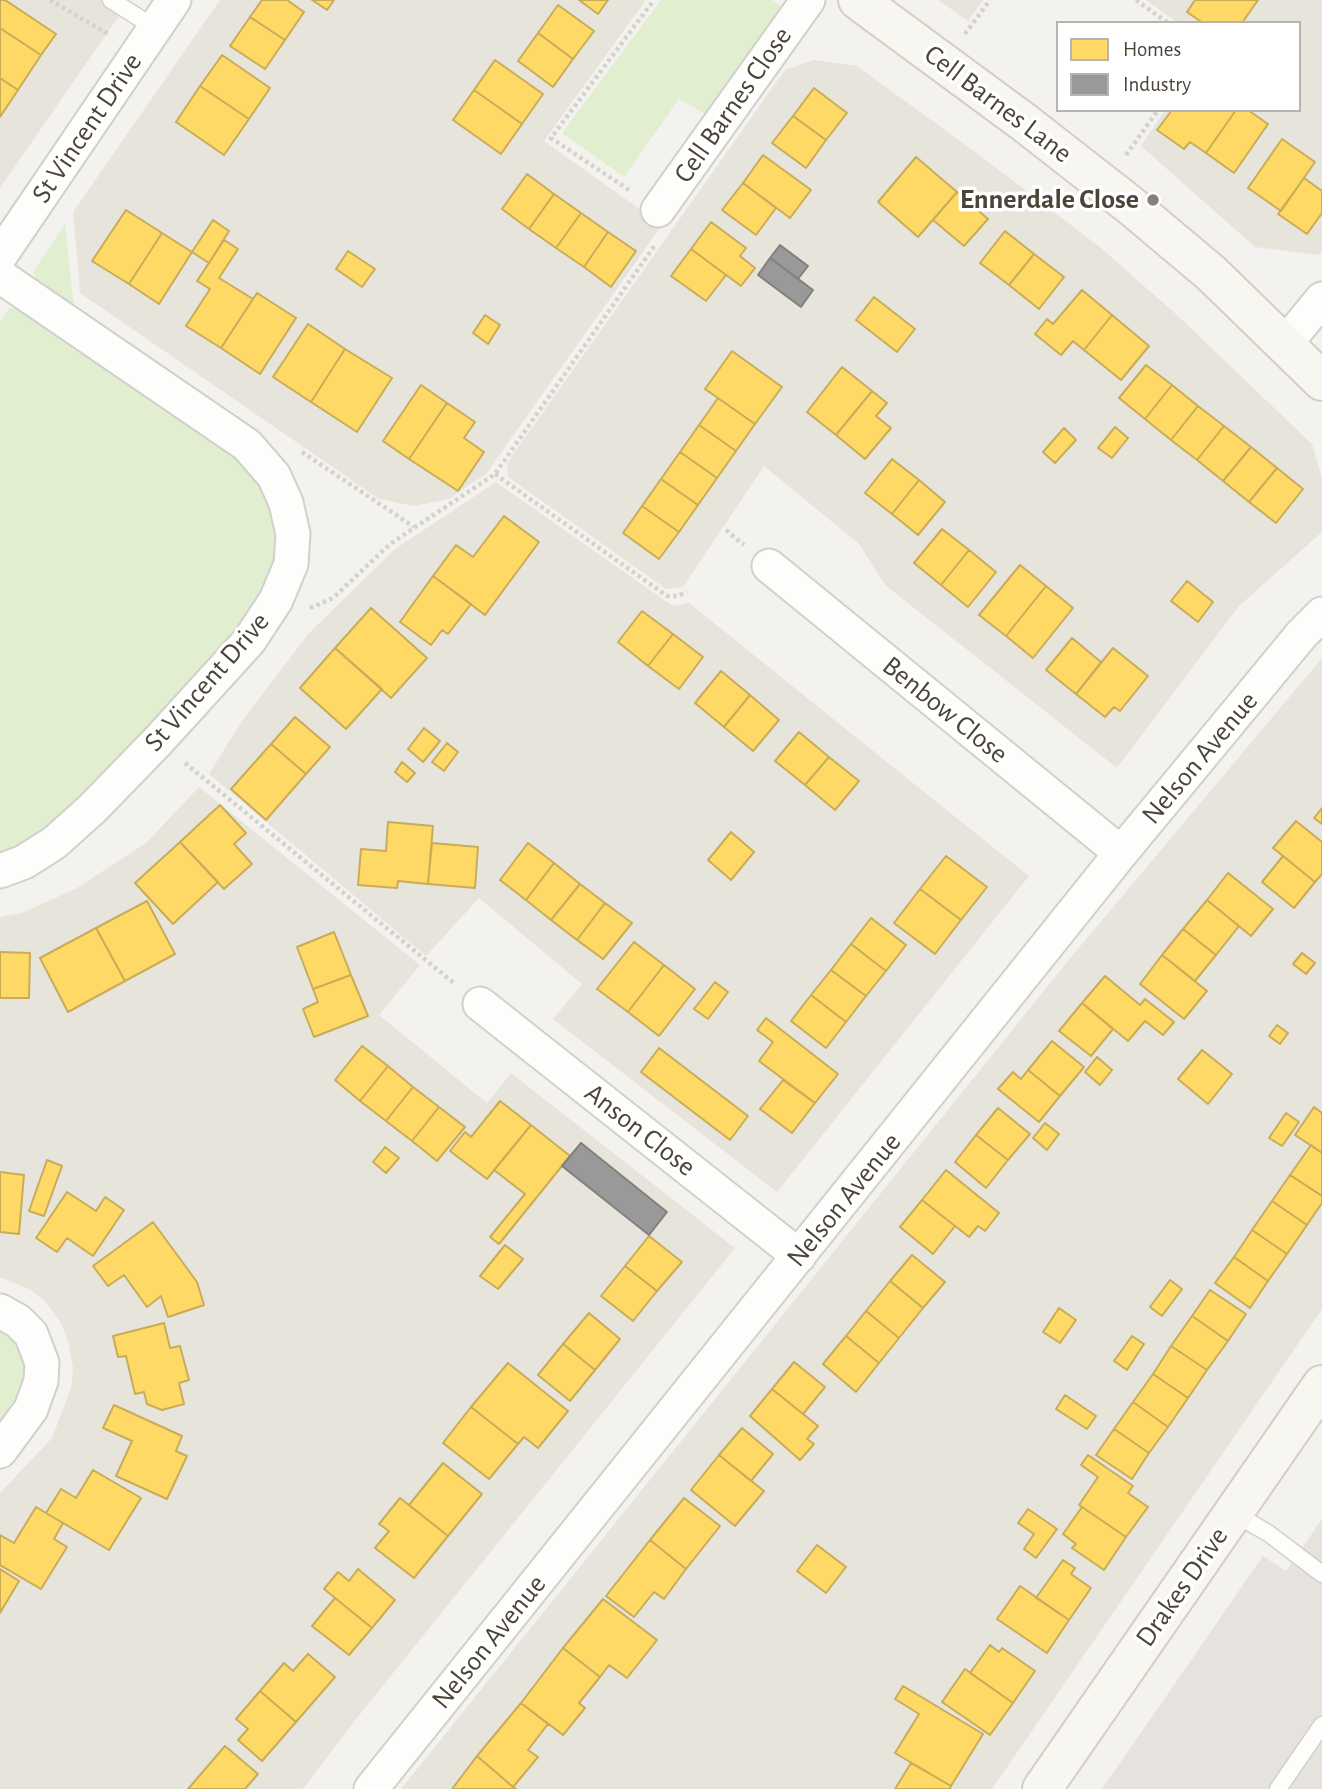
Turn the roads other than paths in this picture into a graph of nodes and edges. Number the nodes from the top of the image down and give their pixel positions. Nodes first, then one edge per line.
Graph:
1 (111, 0) edge
2 (174, 0) edge
3 (807, 0) edge
4 (858, 0) edge
5 (147, 41) junction
6 (658, 210) road end
7 (0, 256) edge
8 (0, 276) edge
9 (1322, 299) edge
10 (1285, 344) junction
11 (1322, 381) edge
12 (768, 566) dead end
13 (1322, 614) edge
14 (1121, 853) junction
15 (0, 871) edge
16 (480, 1004) road end
17 (799, 1256) junction
18 (0, 1311) edge
19 (1322, 1385) edge
20 (0, 1451) edge
21 (1233, 1513) junction
22 (1322, 1574) edge
23 (1322, 1725) edge
24 (371, 1789) edge
25 (1042, 1789) edge
26 (1278, 1789) edge

1 - 5 lane
2 - 5 street, St Vincent Drive
3 - 6 street, Cell Barnes Close
4 - 10 street, Cell Barnes Lane
5 - 7 street, St Vincent Drive
8 - 15 street, St Vincent Drive
9 - 10 street
10 - 11 street, Cell Barnes Lane
12 - 14 street, Benbow Close
13 - 14 street, Nelson Avenue
14 - 17 street, Nelson Avenue
16 - 17 street, Anson Close
17 - 24 street, Nelson Avenue
18 - 20 street
19 - 21 street, Drakes Drive
21 - 22 lane
21 - 25 street, Drakes Drive
23 - 26 lane

